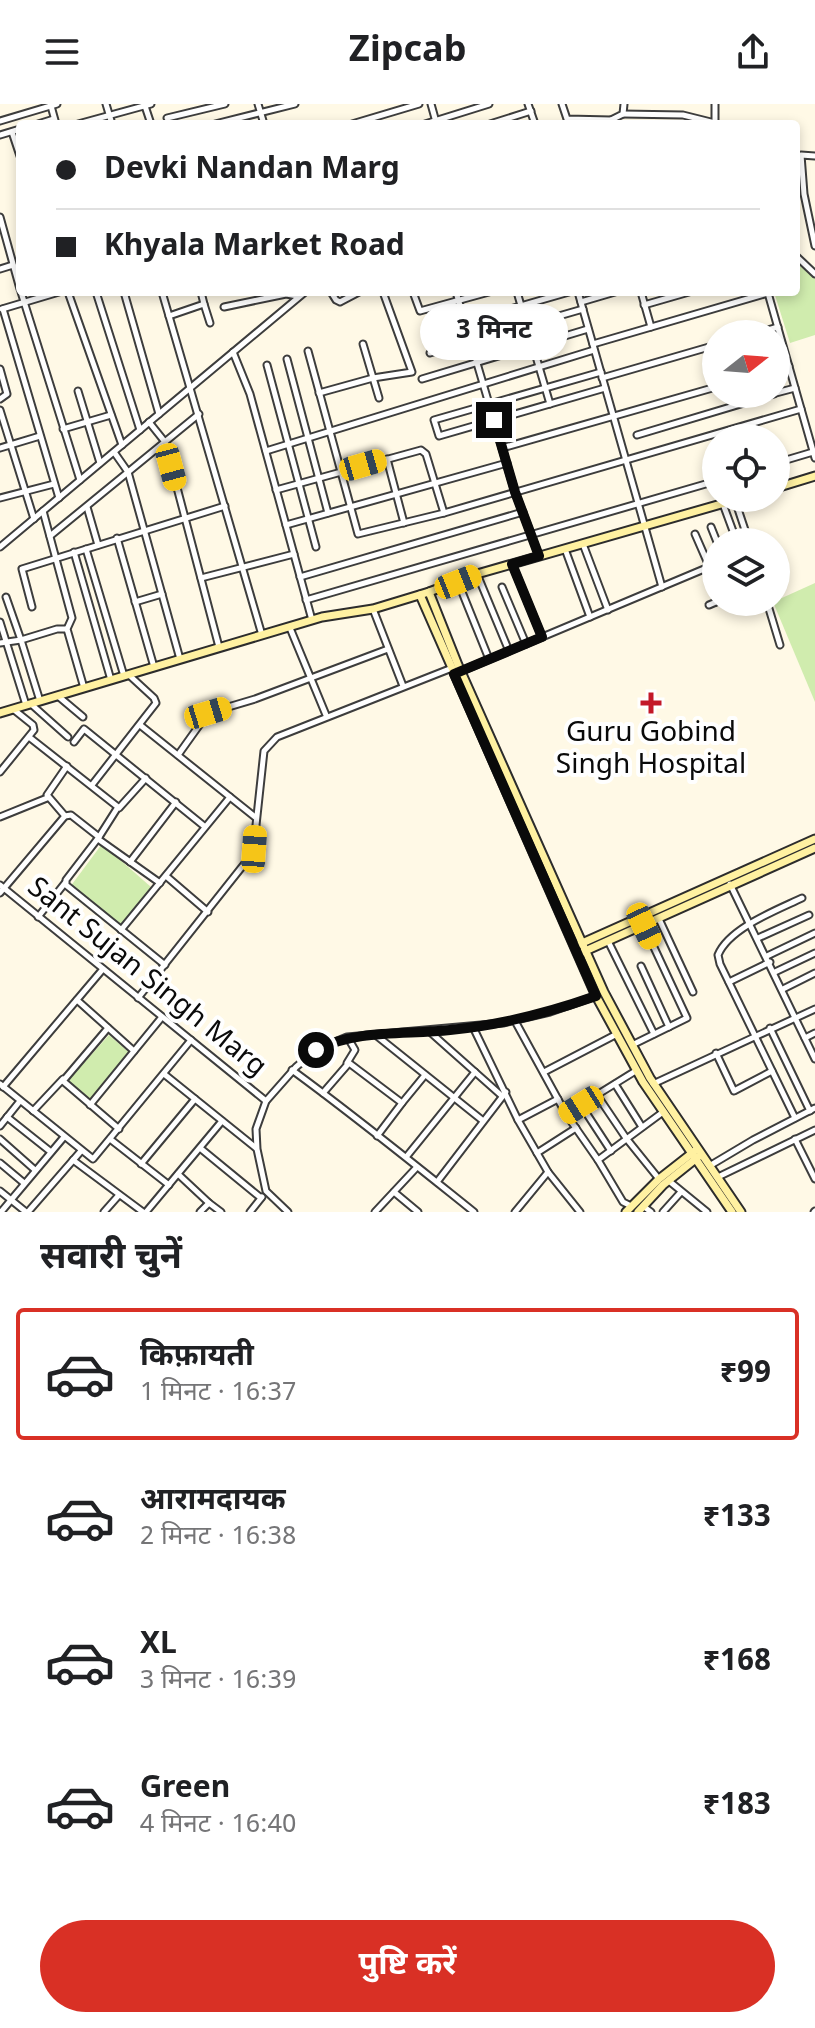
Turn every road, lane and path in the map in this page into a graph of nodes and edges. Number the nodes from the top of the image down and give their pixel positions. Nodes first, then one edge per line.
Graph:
1 (106, 104) edge
2 (147, 104) edge
3 (225, 104) edge
4 (258, 104) edge
5 (295, 104) edge
6 (419, 104) edge
7 (489, 104) edge
8 (528, 104) edge
9 (562, 104) edge
10 (624, 104) edge
11 (54, 105) edge
12 (531, 111) junction
13 (261, 112) junction
14 (623, 114) junction
15 (109, 115) junction
16 (167, 118) dead end
17 (98, 120) edge
18 (111, 120) edge
19 (230, 120) edge
20 (263, 120) edge
21 (365, 120) edge
22 (442, 120) edge
23 (503, 120) edge
24 (534, 120) edge
25 (582, 120) edge
26 (614, 120) edge
27 (701, 120) edge
28 (0, 121) edge
29 (16, 130) edge
30 (12, 132) junction
31 (0, 135) edge
32 (16, 144) edge
33 (815, 156) edge
34 (800, 192) edge
35 (804, 194) junction
36 (0, 217) edge
37 (815, 246) edge
38 (800, 260) edge
39 (13, 265) junction
40 (0, 269) edge
41 (16, 274) edge
42 (815, 274) edge
43 (22, 296) edge
44 (45, 296) edge
45 (69, 296) edge
46 (97, 296) edge
47 (125, 296) edge
48 (163, 296) edge
49 (202, 296) edge
50 (276, 296) edge
51 (300, 296) edge
52 (334, 296) edge
53 (351, 296) edge
54 (384, 296) edge
55 (414, 296) edge
56 (457, 296) edge
57 (474, 296) edge
58 (518, 296) edge
59 (554, 296) edge
60 (579, 296) edge
61 (606, 296) edge
62 (642, 296) edge
63 (675, 296) edge
64 (755, 296) edge
65 (769, 296) edge
66 (458, 300) junction
67 (24, 302) junction
68 (204, 304) junction
69 (521, 305) junction
70 (644, 305) junction
71 (582, 306) junction
72 (224, 307) dead end
73 (1, 309) edge
74 (169, 316) junction
75 (776, 320) edge
76 (464, 322) junction
77 (210, 323) dead end
78 (527, 325) junction
79 (651, 327) junction
80 (441, 329) dead end
81 (588, 329) junction
82 (470, 342) junction
83 (363, 344) dead end
84 (533, 345) junction
85 (594, 347) junction
86 (702, 349) edge
87 (308, 351) dead end
88 (233, 352) junction
89 (430, 353) dead end
90 (287, 359) dead end
91 (476, 362) junction
92 (267, 365) dead end
93 (539, 367) junction
94 (0, 369) edge
95 (790, 370) edge
96 (602, 375) junction
97 (373, 378) junction
98 (422, 379) dead end
99 (483, 383) junction
100 (191, 387) junction
101 (545, 387) junction
102 (605, 388) junction
103 (795, 388) junction
104 (790, 390) edge
105 (78, 391) dead end
106 (702, 391) edge
107 (319, 393) junction
108 (379, 398) dead end
109 (0, 399) edge
110 (489, 404) junction
111 (550, 404) junction
112 (728, 408) edge
113 (801, 409) junction
114 (0, 410) edge
115 (159, 414) junction
116 (199, 414) junction
117 (111, 415) junction
118 (613, 417) junction
119 (494, 420) junction
120 (88, 422) junction
121 (149, 422) junction
122 (63, 429) junction
123 (140, 430) junction
124 (330, 433) junction
125 (637, 435) dead end
126 (40, 436) junction
127 (308, 439) junction
128 (165, 442) junction
129 (11, 445) junction
130 (122, 445) junction
131 (288, 445) junction
132 (0, 448) edge
133 (502, 448) junction
134 (266, 451) junction
135 (114, 452) junction
136 (814, 455) edge
137 (386, 458) junction
138 (626, 460) junction
139 (790, 460) edge
140 (100, 463) junction
141 (507, 463) junction
142 (340, 471) junction
143 (128, 472) junction
144 (815, 476) edge
145 (319, 479) junction
146 (80, 480) junction
147 (299, 483) junction
148 (54, 484) junction
149 (435, 484) junction
150 (790, 484) edge
151 (702, 485) edge
152 (276, 490) junction
153 (25, 492) junction
154 (515, 492) junction
155 (396, 495) junction
156 (0, 498) edge
157 (59, 498) junction
158 (639, 504) junction
159 (225, 506) junction
160 (87, 507) junction
161 (350, 508) junction
162 (702, 510) edge
163 (43, 511) junction
164 (523, 512) junction
165 (328, 513) junction
166 (444, 513) junction
167 (185, 518) junction
168 (310, 518) junction
169 (34, 519) junction
170 (404, 523) junction
171 (286, 525) junction
172 (645, 525) junction
173 (144, 530) junction
174 (531, 534) junction
175 (695, 534) dead end
176 (50, 536) junction
177 (117, 538) junction
178 (583, 543) junction
179 (99, 546) junction
180 (0, 547) edge
181 (316, 547) dead end
182 (565, 548) junction
183 (86, 549) junction
184 (702, 550) edge
185 (74, 552) junction
186 (294, 554) junction
187 (539, 556) junction
188 (57, 558) junction
189 (512, 564) junction
190 (242, 567) junction
191 (702, 569) edge
192 (477, 574) junction
193 (300, 577) junction
194 (201, 578) junction
195 (458, 582) junction
196 (502, 587) dead end
197 (662, 587) junction
198 (429, 592) junction
199 (162, 594) junction
200 (420, 595) junction
201 (6, 597) dead end
202 (306, 600) junction
203 (135, 602) junction
204 (32, 607) dead end
205 (373, 609) junction
206 (608, 610) junction
207 (771, 616) edge
208 (590, 617) junction
209 (312, 621) junction
210 (0, 622) edge
211 (290, 628) junction
212 (67, 629) junction
213 (262, 635) junction
214 (542, 637) junction
215 (21, 640) junction
216 (3, 642) edge
217 (526, 644) junction
218 (780, 645) dead end
219 (219, 647) junction
220 (388, 649) junction
221 (509, 651) junction
222 (180, 659) junction
223 (489, 659) junction
224 (154, 667) junction
225 (456, 669) junction
226 (127, 676) junction
227 (309, 678) junction
228 (111, 680) junction
229 (403, 686) junction
230 (84, 688) junction
231 (58, 696) junction
232 (40, 701) junction
233 (28, 705) junction
234 (13, 709) junction
235 (0, 713) edge
236 (326, 715) junction
237 (83, 717) dead end
238 (140, 725) junction
239 (29, 737) junction
240 (68, 737) dead end
241 (74, 742) dead end
242 (117, 754) junction
243 (178, 755) junction
244 (67, 766) junction
245 (0, 772) edge
246 (146, 778) junction
247 (92, 785) junction
248 (230, 797) junction
249 (47, 798) junction
250 (176, 802) junction
251 (119, 809) junction
252 (65, 816) junction
253 (0, 817) edge
254 (256, 818) junction
255 (204, 826) junction
256 (99, 838) junction
257 (815, 839) edge
258 (815, 848) edge
259 (129, 862) junction
260 (166, 876) junction
261 (728, 881) junction
262 (65, 883) junction
263 (160, 883) junction
264 (1, 889) edge
265 (802, 898) dead end
266 (208, 912) junction
267 (809, 915) dead end
268 (38, 917) junction
269 (659, 919) junction
270 (751, 923) junction
271 (644, 926) junction
272 (121, 930) junction
273 (815, 933) edge
274 (758, 938) junction
275 (608, 941) junction
276 (580, 949) junction
277 (815, 953) edge
278 (768, 959) junction
279 (165, 965) junction
280 (641, 966) dead end
281 (103, 969) junction
282 (775, 972) junction
283 (815, 973) edge
284 (729, 982) junction
285 (783, 989) junction
286 (693, 992) dead end
287 (596, 996) junction
288 (138, 998) junction
289 (77, 1000) junction
290 (815, 1009) edge
291 (162, 1017) junction
292 (796, 1017) junction
293 (515, 1021) junction
294 (473, 1027) junction
295 (669, 1027) junction
296 (108, 1028) junction
297 (770, 1028) junction
298 (430, 1031) junction
299 (815, 1033) edge
300 (617, 1034) junction
301 (654, 1034) junction
302 (376, 1035) junction
303 (755, 1035) junction
304 (347, 1037) junction
305 (805, 1038) junction
306 (191, 1040) junction
307 (632, 1045) junction
308 (134, 1051) junction
309 (716, 1053) junction
310 (814, 1056) edge
311 (347, 1064) junction
312 (292, 1070) junction
313 (637, 1070) junction
314 (772, 1071) junction
315 (475, 1072) junction
316 (544, 1072) junction
317 (164, 1074) junction
318 (425, 1075) junction
319 (63, 1078) junction
320 (615, 1084) junction
321 (2, 1086) edge
322 (650, 1086) junction
323 (323, 1093) junction
324 (504, 1094) junction
325 (597, 1095) junction
326 (195, 1099) junction
327 (454, 1099) junction
328 (558, 1099) junction
329 (20, 1101) junction
330 (266, 1101) junction
331 (402, 1103) junction
332 (90, 1105) junction
333 (581, 1105) junction
334 (812, 1110) edge
335 (33, 1111) junction
336 (664, 1111) junction
337 (566, 1114) junction
338 (7, 1117) junction
339 (795, 1118) junction
340 (482, 1120) junction
341 (518, 1120) junction
342 (222, 1121) junction
343 (0, 1126) edge
344 (642, 1127) junction
345 (576, 1128) junction
346 (119, 1129) junction
347 (815, 1130) edge
348 (377, 1136) junction
349 (64, 1137) junction
350 (626, 1138) junction
351 (0, 1139) edge
352 (110, 1139) junction
353 (795, 1139) junction
354 (200, 1148) junction
355 (257, 1149) junction
356 (81, 1151) junction
357 (611, 1151) junction
358 (51, 1152) junction
359 (537, 1153) junction
360 (698, 1153) junction
361 (407, 1156) junction
362 (73, 1160) junction
363 (598, 1160) junction
364 (0, 1163) edge
365 (141, 1164) junction
366 (711, 1165) junction
367 (417, 1167) junction
368 (36, 1170) junction
369 (548, 1172) junction
370 (178, 1174) junction
371 (718, 1177) junction
372 (659, 1179) junction
373 (815, 1179) edge
374 (668, 1180) junction
375 (437, 1182) junction
376 (24, 1183) junction
377 (169, 1185) junction
378 (0, 1191) edge
379 (266, 1191) junction
380 (394, 1192) junction
381 (681, 1192) junction
382 (120, 1195) junction
383 (261, 1198) junction
384 (11, 1199) junction
385 (209, 1203) junction
386 (575, 1205) junction
387 (634, 1209) edge
388 (1, 1212) edge
389 (27, 1212) edge
390 (104, 1212) edge
391 (145, 1212) edge
392 (200, 1212) edge
393 (221, 1212) edge
394 (250, 1212) edge
395 (288, 1212) edge
396 (375, 1212) edge
397 (418, 1212) edge
398 (474, 1212) edge
399 (515, 1212) edge
400 (569, 1212) edge
401 (580, 1212) edge
402 (651, 1212) edge
403 (663, 1212) edge
404 (707, 1212) edge
405 (732, 1212) edge
406 (741, 1212) edge

1 - 15 street
2 - 15 street
3 - 16 street
4 - 13 street
5 - 13 street
6 - 21 street
7 - 22 street
8 - 12 street
9 - 25 street
10 - 14 street
11 - 28 street
12 - 23 street
12 - 24 street
13 - 19 street
13 - 20 street
14 - 26 street
14 - 27 street
15 - 17 street
15 - 18 street
29 - 30 street
30 - 31 street
30 - 32 street
33 - 35 street
34 - 35 street
35 - 37 street
36 - 39 street
38 - 42 street
39 - 40 street
39 - 41 street
43 - 67 street
44 - 67 street
45 - 117 street
46 - 123 street
47 - 115 street
48 - 74 street
49 - 68 street
50 - 72 street
51 - 88 street
52 - 53 street
54 - 97 street
55 - 66 street
56 - 66 street
57 - 66 street
58 - 69 street
59 - 69 street
60 - 71 street
61 - 71 street
62 - 70 street
63 - 70 street
64 - 79 street
65 - 75 street
66 - 76 street
67 - 73 street
67 - 122 street
68 - 74 street
68 - 77 street
69 - 76 street
69 - 78 street
70 - 79 street
71 - 78 street
71 - 81 street
73 - 126 street
74 - 100 street
76 - 80 street
76 - 82 street
78 - 82 street
78 - 84 street
79 - 85 street
81 - 84 street
81 - 85 street
82 - 89 street
82 - 91 street
83 - 97 street
84 - 91 street
84 - 93 street
85 - 93 street
85 - 96 street
86 - 96 street
87 - 107 street
88 - 100 street
88 - 134 street
90 - 127 street
91 - 98 street
91 - 99 street
92 - 131 street
93 - 99 street
93 - 101 street
94 - 109 street
95 - 103 street
96 - 101 street
96 - 102 street
97 - 107 street
97 - 108 street
99 - 110 street
99 - 124 street
100 - 115 street
100 - 116 street
101 - 110 street
101 - 111 street
102 - 111 street
102 - 118 street
103 - 104 street
103 - 113 street
105 - 120 street
106 - 118 street
107 - 124 street
110 - 119 street
110 - 119 street
111 - 119 street
112 - 125 street
113 - 136 street
113 - 138 street
114 - 129 street
115 - 121 street
116 - 128 street
116 - 159 street
117 - 120 street
117 - 130 street
118 - 133 street
118 - 138 street
119 - 133 street
120 - 122 street
120 - 140 street
121 - 123 street
121 - 128 street
122 - 146 street
123 - 130 street
124 - 127 street
124 - 142 street
126 - 129 street
126 - 148 street
127 - 131 street
127 - 145 street
128 - 143 street
128 - 167 street
129 - 132 street
129 - 153 street
130 - 135 street
131 - 134 street
131 - 147 street
133 - 141 street
134 - 152 street
135 - 140 street
135 - 143 street
136 - 139 street
137 - 142 street
137 - 149 street
137 - 155 street
138 - 154 street
138 - 158 street
140 - 146 street
141 - 149 street
141 - 154 street
142 - 145 street
142 - 161 street
143 - 160 street
143 - 173 street
144 - 150 street
145 - 147 street
145 - 165 street
146 - 157 street
147 - 152 street
147 - 168 street
148 - 153 street
148 - 157 street
149 - 155 street
149 - 166 street
151 - 158 street
152 - 171 street
153 - 156 street
153 - 169 street
154 - 164 street
154 - 166 street
155 - 161 street
155 - 170 street
157 - 163 street
158 - 172 street
158 - 174 street
159 - 167 street
159 - 190 street
160 - 176 street
160 - 179 street
161 - 165 street
161 - 170 street
162 - 172 street
163 - 169 street
163 - 176 street
164 - 174 street
164 - 193 street
165 - 168 street
166 - 170 street
167 - 173 street
167 - 194 street
168 - 171 street
168 - 181 street
169 - 180 street
171 - 186 street
172 - 178 street
172 - 197 street
173 - 177 street
173 - 199 street
174 - 187 street
174 - 202 street
175 - 184 street
176 - 188 street
177 - 179 street
177 - 203 street
178 - 182 street
178 - 206 street
179 - 183 street
182 - 187 street
182 - 208 street
183 - 185 street
183 - 226 street
185 - 188 street
185 - 228 street
186 - 190 street
186 - 193 street
187 - 189 street
188 - 204 street
188 - 212 street
189 - 192 street
189 - 214 street
190 - 194 street
190 - 213 street
191 - 197 street
192 - 195 street
192 - 221 street
193 - 202 street
194 - 219 street
195 - 198 street
195 - 223 street
196 - 217 street
197 - 206 street
198 - 200 street
198 - 225 street
199 - 203 street
199 - 222 street
200 - 205 street
200 - 225 street
201 - 215 street
202 - 209 street
203 - 224 street
205 - 209 street
205 - 220 street
206 - 208 street
207 - 218 street
208 - 214 street
209 - 211 street
210 - 216 street
211 - 213 street
211 - 227 street
212 - 215 street
212 - 230 street
213 - 219 street
214 - 217 street
215 - 216 street
215 - 232 street
216 - 233 street
217 - 221 street
219 - 222 street
220 - 227 street
220 - 229 street
221 - 223 street
222 - 224 street
223 - 225 street
224 - 226 street
225 - 229 street
225 - 276 street
226 - 228 street
226 - 238 street
227 - 236 street
227 - 243 street
228 - 230 street
229 - 236 street
230 - 231 street
231 - 232 street
231 - 237 street
232 - 233 street
233 - 234 street
233 - 240 street
234 - 235 street
234 - 239 street
236 - 254 street
238 - 242 street
238 - 243 street
239 - 244 street
239 - 245 street
241 - 242 street
242 - 246 street
242 - 247 street
243 - 248 street
244 - 247 street
244 - 249 street
246 - 250 street
246 - 251 street
247 - 251 street
248 - 254 street
248 - 255 street
249 - 252 street
249 - 253 street
250 - 255 street
250 - 259 street
251 - 256 street
252 - 256 street
252 - 264 street
254 - 266 street
255 - 260 street
256 - 259 street
256 - 262 street
257 - 261 street
258 - 261 street
259 - 263 street
260 - 263 street
260 - 266 street
261 - 269 street
261 - 270 street
261 - 276 street
262 - 268 street
262 - 272 street
263 - 272 street
264 - 268 street, Sant Sujan Singh Marg
265 - 270 street
266 - 279 street
267 - 274 street
268 - 281 street, Sant Sujan Singh Marg
269 - 271 street
269 - 286 street
270 - 274 street
270 - 284 street
271 - 275 street
271 - 295 street
272 - 279 street
273 - 278 street
274 - 278 street
275 - 276 street
275 - 301 street
276 - 287 street
276 - 307 street
277 - 282 street
278 - 282 street
278 - 284 street
279 - 288 street
280 - 295 street
281 - 288 street, Sant Sujan Singh Marg
281 - 289 street
282 - 285 street
283 - 285 street
284 - 303 street
285 - 292 street
287 - 293 street
287 - 300 street
288 - 291 street, Sant Sujan Singh Marg
289 - 296 street
289 - 321 street
290 - 292 street
291 - 306 street, Sant Sujan Singh Marg
291 - 308 street
292 - 297 street
292 - 305 street
293 - 294 street
293 - 316 street
294 - 298 street
294 - 324 street
295 - 301 street
296 - 308 street
296 - 319 street
297 - 303 street
297 - 334 street
298 - 302 street
298 - 315 street
299 - 305 street
300 - 313 street
300 - 316 street
301 - 307 street
302 - 304 street
302 - 318 street
303 - 309 street
303 - 314 street
304 - 311 street
304 - 312 street
305 - 310 street
306 - 317 street
306 - 330 street, Sant Sujan Singh Marg
307 - 322 street
308 - 332 street
309 - 314 street
309 - 322 street
311 - 323 street
311 - 331 street
312 - 323 street
312 - 330 street
313 - 320 street
313 - 322 street
314 - 339 street
315 - 324 street
315 - 327 street
316 - 328 street
317 - 326 street
317 - 346 street
318 - 327 street
318 - 331 street
319 - 332 street
319 - 335 street
320 - 325 street
320 - 344 street
321 - 329 street
322 - 336 street
322 - 360 street
323 - 348 street
324 - 340 street
324 - 341 street
325 - 333 street
325 - 350 street
326 - 342 street
326 - 365 street
327 - 340 street
327 - 361 street
328 - 337 street
328 - 341 street
329 - 335 street
329 - 338 street
330 - 355 street
331 - 348 street
332 - 346 street
333 - 337 street
333 - 357 street
334 - 339 street
335 - 349 street
336 - 344 street
336 - 360 street
337 - 345 street
338 - 343 street
338 - 358 street
339 - 366 street
340 - 375 street
341 - 359 street
342 - 354 street
342 - 355 street
344 - 350 street
345 - 359 street
345 - 363 street
346 - 352 street
347 - 353 street
348 - 361 street
349 - 356 street
349 - 358 street
350 - 357 street
350 - 372 street
351 - 368 street
352 - 356 street
352 - 365 street
353 - 371 street
353 - 373 street
354 - 370 street
354 - 383 street
355 - 379 street
356 - 362 street
357 - 363 street
358 - 368 street
359 - 369 street
360 - 366 street
360 - 372 street
360 - 374 street
360 - 405 street
361 - 367 street
362 - 382 street
362 - 389 street
363 - 387 street
364 - 376 street
365 - 377 street
366 - 371 street
367 - 375 street
367 - 380 street
368 - 376 street
369 - 386 street
369 - 399 street
370 - 377 street
370 - 385 street
371 - 406 street
372 - 387 street
374 - 381 street
374 - 387 street
375 - 398 street
376 - 384 street
377 - 391 street
378 - 384 street
379 - 383 street
379 - 395 street
380 - 396 street
380 - 397 street
381 - 403 street
381 - 404 street
382 - 390 street
382 - 391 street
383 - 394 street
384 - 388 street
384 - 389 street
385 - 392 street
385 - 393 street
386 - 400 street
386 - 401 street
387 - 402 street

